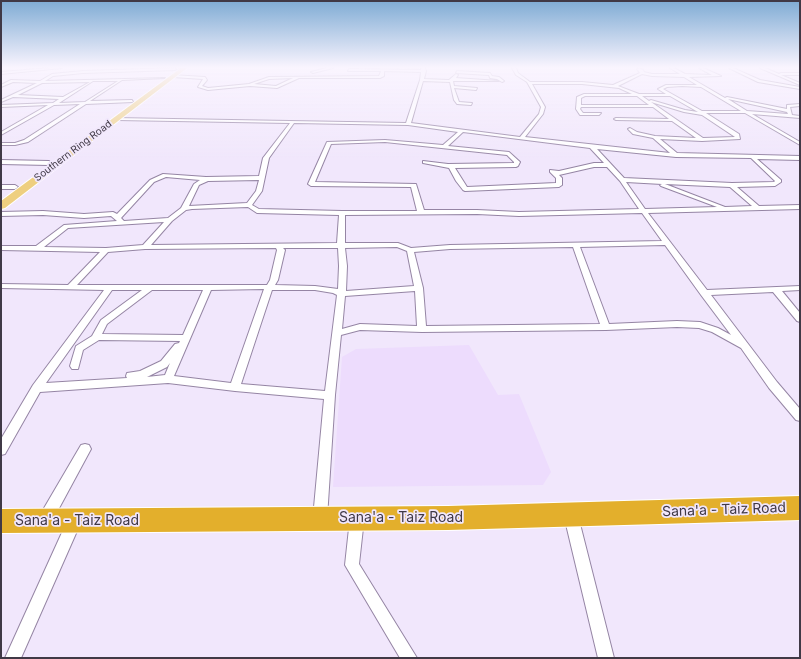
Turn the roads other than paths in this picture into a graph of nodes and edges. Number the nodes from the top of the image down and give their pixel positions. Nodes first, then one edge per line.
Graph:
1 (64, 99) edge
2 (94, 99) edge
3 (135, 99) edge
4 (141, 99) edge
5 (416, 99) edge
6 (456, 99) edge
7 (538, 99) edge
8 (580, 99) edge
9 (644, 99) edge
10 (645, 99) edge
11 (677, 99) edge
12 (724, 99) edge
13 (729, 99) edge
14 (132, 101) junction
15 (88, 103) junction
16 (54, 104) junction
17 (471, 104) dead end
18 (800, 105) edge
19 (1, 106) edge
20 (579, 106) junction
21 (653, 106) junction
22 (788, 111) junction
23 (746, 112) junction
24 (702, 113) junction
25 (599, 114) dead end
26 (790, 116) junction
27 (800, 117) edge
28 (116, 119) junction
29 (616, 119) dead end
30 (674, 120) junction
31 (293, 122) junction
32 (408, 124) junction
33 (1, 128) edge
34 (12, 128) junction
35 (630, 129) dead end
36 (462, 131) junction
37 (1, 134) edge
38 (655, 137) junction
39 (521, 138) junction
40 (702, 140) junction
41 (1, 144) edge
42 (800, 144) edge
43 (444, 147) junction
44 (592, 148) junction
45 (676, 155) junction
46 (753, 158) junction
47 (800, 158) edge
48 (1, 162) edge
49 (424, 162) dead end
50 (49, 163) junction
51 (609, 165) junction
52 (451, 166) junction
53 (260, 178) junction
54 (206, 179) junction
55 (622, 180) junction
56 (656, 182) junction
57 (732, 184) junction
58 (1, 187) edge
59 (15, 187) junction
60 (1, 198) edge
61 (249, 205) junction
62 (1, 206) edge
63 (800, 207) edge
64 (726, 208) junction
65 (756, 208) junction
66 (184, 209) junction
67 (642, 210) junction
68 (342, 212) junction
69 (421, 213) junction
70 (1, 214) edge
71 (119, 220) junction
72 (170, 220) junction
73 (667, 243) junction
74 (341, 245) junction
75 (576, 245) junction
76 (278, 246) junction
77 (145, 247) junction
78 (1, 248) edge
79 (38, 249) junction
80 (106, 250) junction
81 (410, 250) junction
82 (1, 286) edge
83 (269, 286) junction
84 (208, 287) junction
85 (70, 288) junction
86 (110, 288) junction
87 (150, 288) junction
88 (419, 288) junction
89 (800, 288) edge
90 (776, 290) junction
91 (704, 293) junction
92 (341, 294) junction
93 (800, 319) edge
94 (606, 327) junction
95 (422, 329) junction
96 (337, 333) junction
97 (97, 337) junction
98 (183, 337) junction
99 (744, 346) junction
100 (74, 366) dead end
101 (168, 379) junction
102 (50, 387) junction
103 (235, 387) junction
104 (37, 388) junction
105 (330, 395) junction
106 (800, 417) edge
107 (85, 448) dead end
108 (1, 450) edge
109 (800, 508) edge
110 (571, 514) junction
111 (357, 518) junction
112 (320, 519) junction
113 (1, 521) edge
114 (44, 521) junction
115 (75, 521) junction
116 (13, 658) edge
117 (409, 658) edge
118 (606, 658) edge

1 - 16 street
2 - 15 street
3 - 14 main road, Southern Ring Road
4 - 28 main road, Southern Ring Road
5 - 32 street
6 - 17 street
7 - 39 street
8 - 20 street
9 - 21 street
10 - 24 street
11 - 24 street
12 - 23 street
13 - 22 street
14 - 15 street
14 - 50 main road, Southern Ring Road
15 - 16 street
15 - 41 street
16 - 19 street
16 - 34 street
18 - 22 street
20 - 21 street
20 - 25 street
21 - 30 street
22 - 26 street
23 - 24 street
23 - 26 street
23 - 42 street
24 - 40 street
26 - 27 street
28 - 31 street
28 - 62 main road, Southern Ring Road
29 - 30 street
30 - 40 street
31 - 32 street
31 - 53 street
32 - 36 street
33 - 34 street
34 - 37 street
35 - 38 street
36 - 39 street
36 - 43 street
38 - 40 street
38 - 45 street
39 - 44 street
43 - 52 street
43 - 69 street
44 - 45 street
44 - 51 street
45 - 46 street
46 - 47 street
46 - 57 street
48 - 50 street
49 - 52 street
50 - 59 main road, Southern Ring Road
51 - 52 street
51 - 55 street
53 - 54 street
53 - 61 street
54 - 66 street
54 - 71 street
55 - 56 street
55 - 67 street
56 - 57 street
56 - 64 street
57 - 65 street
58 - 59 street
59 - 60 main road, Southern Ring Road
61 - 66 street
61 - 68 street
63 - 65 street
64 - 65 street
64 - 67 street
66 - 72 street
67 - 69 street
67 - 73 street
68 - 69 street
68 - 74 street
70 - 71 street
71 - 72 street
71 - 79 street
72 - 77 street
73 - 75 street
73 - 91 street
74 - 76 street
74 - 81 street
74 - 92 street
75 - 81 street
75 - 94 street
76 - 77 street
76 - 83 street
77 - 80 street
78 - 79 street
79 - 80 street
80 - 85 street
81 - 88 street
82 - 85 street
83 - 84 street
83 - 92 street
83 - 103 street
84 - 87 street
84 - 98 street
85 - 86 street
86 - 87 street
86 - 104 street
87 - 97 street
88 - 92 street
88 - 95 street
89 - 90 street
90 - 91 street
90 - 93 street
91 - 99 street
92 - 96 street
94 - 95 street
94 - 99 street
95 - 96 street
96 - 105 street
97 - 98 street
97 - 100 street
98 - 101 street
98 - 102 street
99 - 106 street
101 - 102 street
101 - 103 street
102 - 104 street
103 - 105 street
104 - 108 street
105 - 112 street
107 - 114 street
109 - 110 highway, Sana'a - Taiz Road
110 - 111 highway, Sana'a - Taiz Road
110 - 118 street
111 - 112 highway, Sana'a - Taiz Road
111 - 117 street
112 - 115 highway, Sana'a - Taiz Road
113 - 114 highway, Sana'a - Taiz Road
114 - 115 highway, Sana'a - Taiz Road
115 - 116 street

